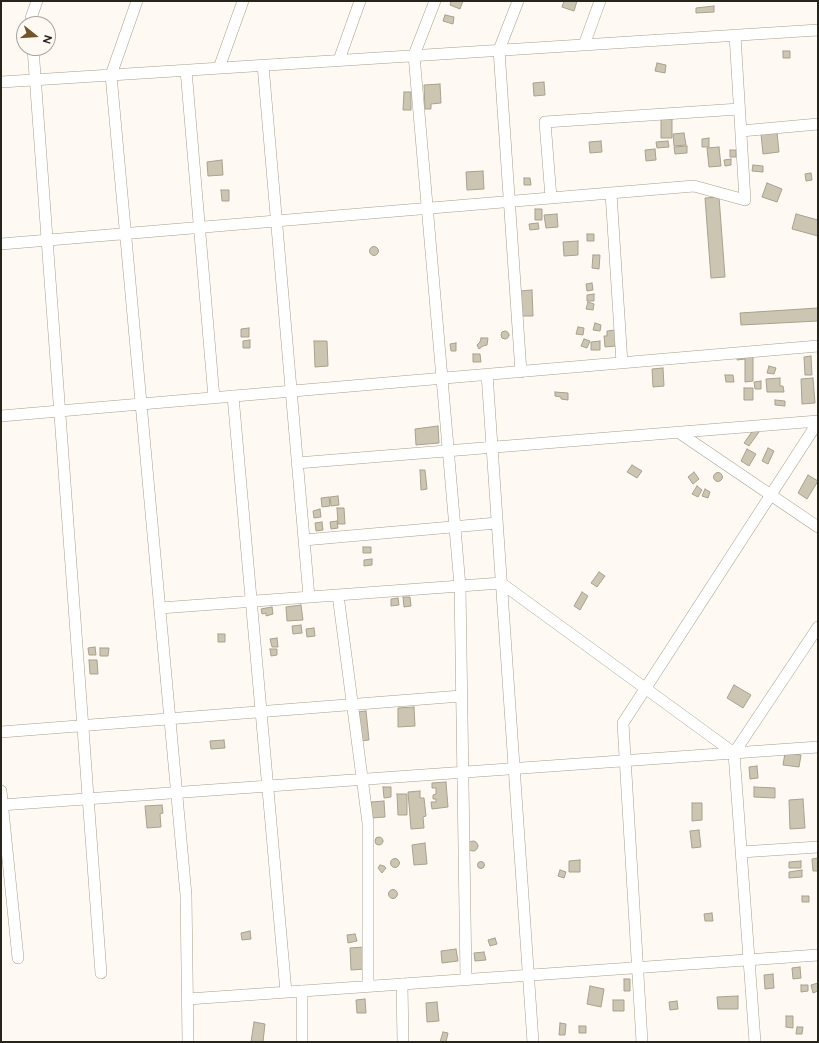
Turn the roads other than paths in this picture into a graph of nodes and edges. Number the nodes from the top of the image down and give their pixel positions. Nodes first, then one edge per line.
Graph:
1 (37, 1) edge
2 (137, 1) edge
3 (243, 1) edge
4 (360, 1) edge
5 (435, 1) edge
6 (518, 1) edge
7 (600, 1) edge
8 (32, 16) edge
9 (818, 30) edge
10 (735, 35) junction
11 (584, 45) junction
12 (499, 50) junction
13 (34, 56) edge
14 (414, 56) junction
15 (339, 60) junction
16 (263, 65) junction
17 (219, 68) junction
18 (186, 70) junction
19 (111, 75) junction
20 (35, 80) junction
21 (1, 82) edge
22 (739, 109) junction
23 (818, 124) edge
24 (741, 131) junction
25 (611, 193) junction
26 (551, 198) junction
27 (510, 201) junction
28 (427, 208) junction
29 (276, 221) junction
30 (200, 228) junction
31 (126, 234) junction
32 (47, 240) junction
33 (1, 244) edge
34 (818, 346) edge
35 (622, 363) junction
36 (521, 372) junction
37 (487, 374) junction
38 (442, 378) junction
39 (291, 391) junction
40 (233, 396) junction
41 (214, 398) junction
42 (141, 404) junction
43 (60, 411) junction
44 (1, 416) edge
45 (818, 422) edge
46 (678, 432) junction
47 (492, 447) junction
48 (448, 451) junction
49 (297, 463) junction
50 (770, 495) junction
51 (497, 523) junction
52 (455, 527) junction
53 (818, 527) edge
54 (304, 540) junction
55 (502, 583) junction
56 (460, 586) junction
57 (338, 595) junction
58 (309, 598) junction
59 (251, 602) junction
60 (160, 608) junction
61 (817, 630) edge
62 (645, 688) junction
63 (461, 696) junction
64 (352, 704) junction
65 (261, 712) junction
66 (170, 719) junction
67 (82, 726) junction
68 (1, 732) edge
69 (818, 747) edge
70 (734, 753) junction
71 (625, 761) junction
72 (514, 769) junction
73 (462, 772) junction
74 (362, 779) junction
75 (268, 786) junction
76 (1, 791) edge
77 (177, 793) junction
78 (88, 799) junction
79 (2, 805) edge
80 (818, 847) edge
81 (741, 852) junction
82 (818, 955) edge
83 (18, 958) dead end
84 (749, 960) junction
85 (637, 968) junction
86 (101, 973) dead end
87 (528, 975) junction
88 (466, 979) junction
89 (402, 984) junction
90 (368, 986) junction
91 (302, 991) junction
92 (286, 992) junction
93 (188, 999) junction
94 (188, 1042) edge
95 (302, 1042) edge
96 (403, 1042) edge
97 (533, 1042) edge
98 (642, 1042) edge
99 (755, 1042) edge

1 - 8 street
2 - 19 street
3 - 17 street
4 - 15 street
5 - 14 street
6 - 12 street
7 - 11 street
9 - 10 street
10 - 11 street
10 - 22 street
11 - 12 street
12 - 14 street
12 - 27 street
13 - 20 street
14 - 15 street
14 - 28 street
15 - 16 street
16 - 17 street
16 - 29 street
17 - 18 street
18 - 19 street
18 - 30 street
19 - 20 street
19 - 31 street
20 - 21 street
20 - 32 street
22 - 24 street
22 - 26 street
23 - 24 street
24 - 25 street
25 - 26 street
25 - 35 street
26 - 27 street
27 - 28 street
27 - 36 street
28 - 29 street
28 - 38 street
29 - 30 street
29 - 39 street
30 - 31 street
30 - 41 street
31 - 32 street
31 - 42 street
32 - 33 street
32 - 43 street
34 - 35 street
35 - 36 street
36 - 37 street
37 - 38 street
37 - 47 street
38 - 39 street
38 - 48 street
39 - 40 street
39 - 49 street
40 - 41 street
40 - 59 street
41 - 42 street
42 - 43 street
42 - 60 street
43 - 44 street
43 - 67 street
45 - 46 street
45 - 50 street
46 - 47 street
46 - 50 street
47 - 48 street
47 - 51 street
48 - 49 street
48 - 52 street
49 - 54 street
50 - 53 street
50 - 62 street
51 - 52 street
51 - 55 street
52 - 54 street
52 - 56 street
54 - 58 street
55 - 56 street
55 - 62 street
55 - 72 street
56 - 57 street
56 - 63 street
57 - 58 street
57 - 64 street
58 - 59 street
59 - 60 street
59 - 65 street
60 - 66 street
61 - 70 street
62 - 70 street
62 - 71 street
63 - 64 street
63 - 73 street
64 - 65 street
64 - 74 street
65 - 66 street
65 - 75 street
66 - 67 street
66 - 77 street
67 - 68 street
67 - 78 street
69 - 70 street
70 - 71 street
70 - 81 street
71 - 72 street
71 - 85 street
72 - 73 street
72 - 87 street
73 - 74 street
73 - 88 street
74 - 75 street
74 - 90 street
75 - 77 street
75 - 92 street
76 - 79 street
77 - 78 street
77 - 93 street
78 - 79 street
78 - 86 street
79 - 83 street
80 - 81 street
81 - 84 street
82 - 84 street
84 - 85 street
84 - 99 street
85 - 87 street
85 - 98 street
87 - 88 street
87 - 97 street
88 - 89 street
89 - 90 street
89 - 96 street
90 - 91 street
91 - 92 street
91 - 95 street
92 - 93 street
93 - 94 street

